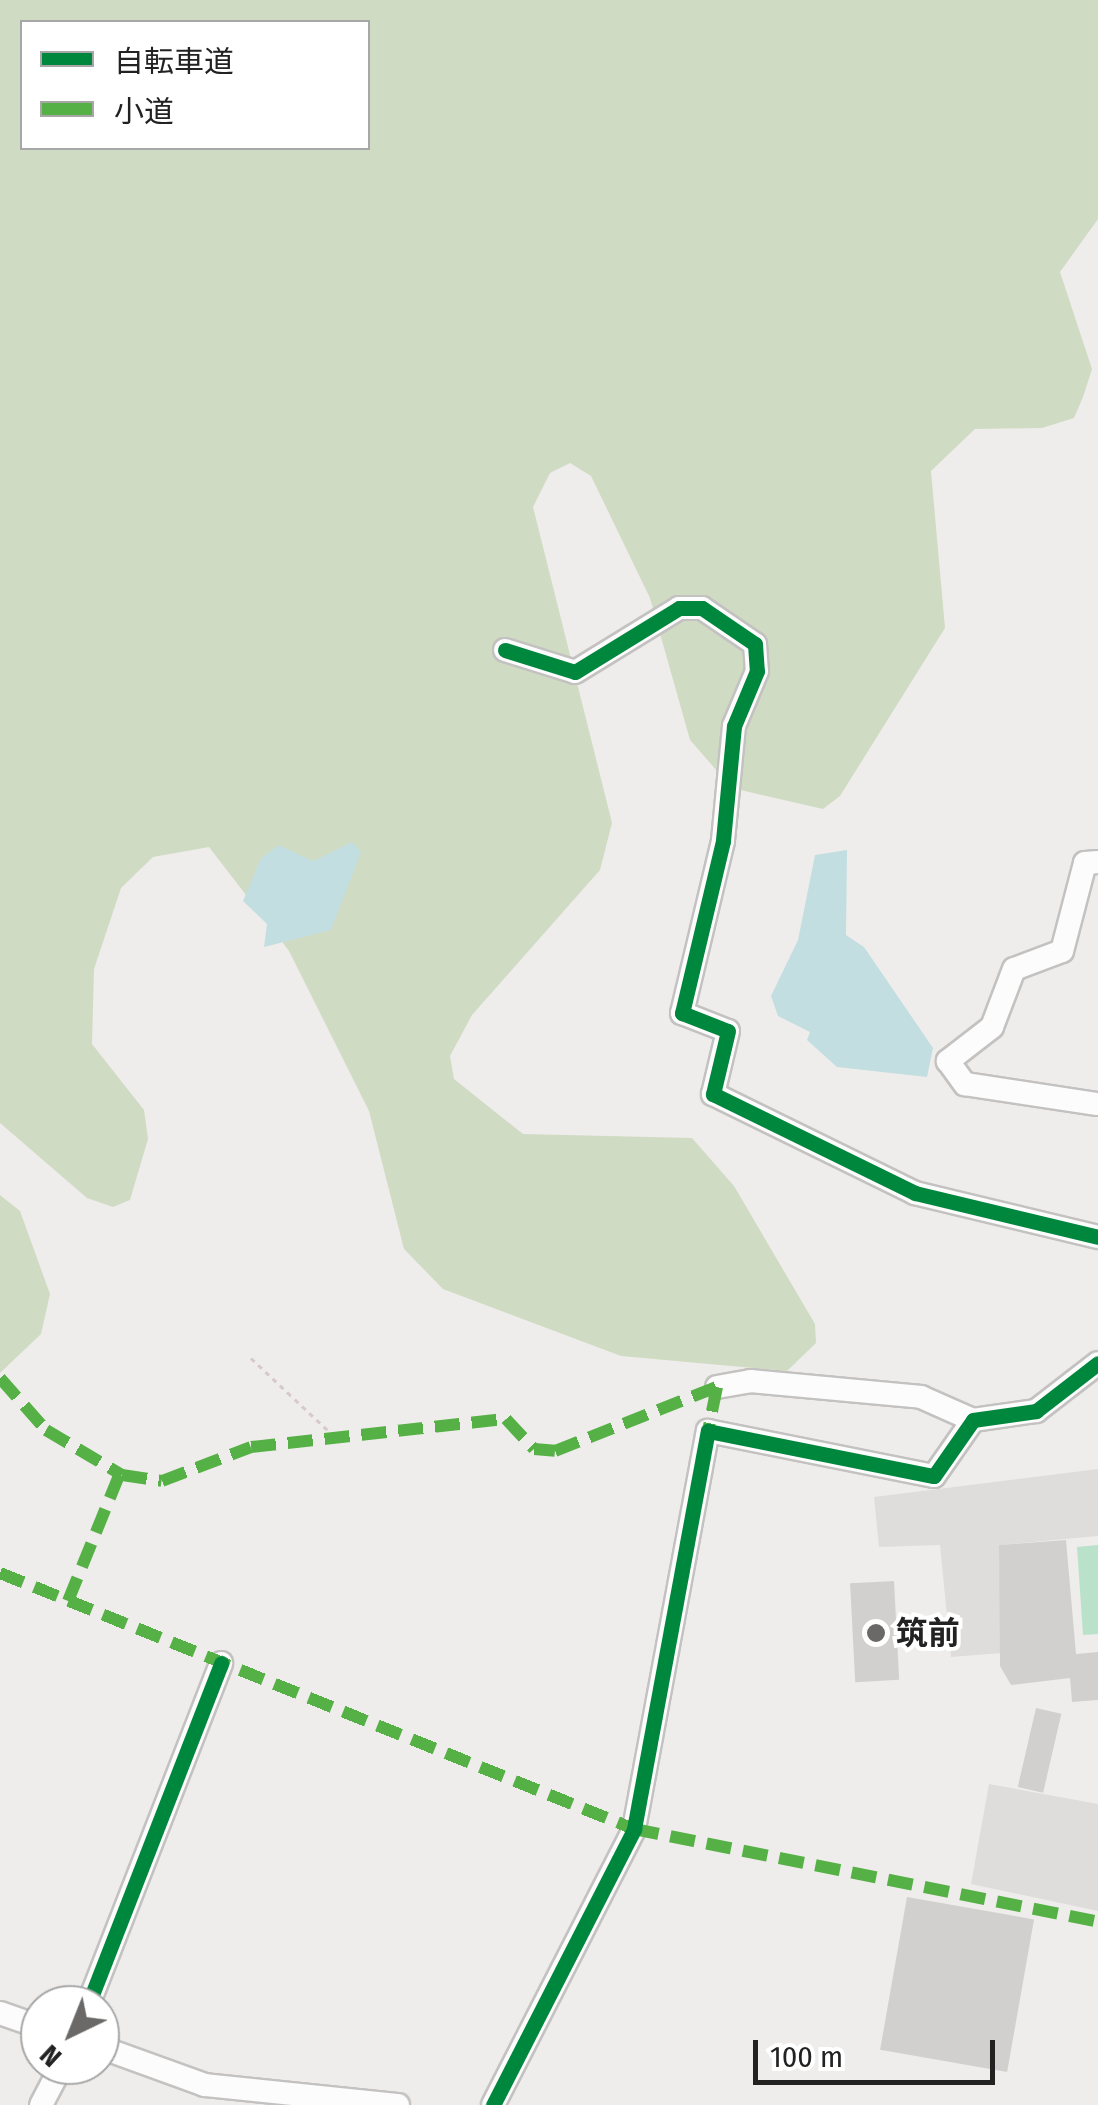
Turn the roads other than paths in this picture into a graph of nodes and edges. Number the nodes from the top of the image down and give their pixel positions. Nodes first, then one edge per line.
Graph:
1 (505, 650) dead end
2 (1098, 862) edge
3 (1098, 1104) edge
4 (1098, 1236) edge
5 (1098, 1363) edge
6 (717, 1387) dead end
7 (973, 1420) junction
8 (221, 1663) dead end
9 (96, 1985) edge
10 (120, 2054) edge
11 (242, 2098) edge
12 (398, 2105) edge
13 (493, 2105) edge

1 - 4 street
2 - 3 street
5 - 7 street
6 - 7 street
7 - 13 street
8 - 9 street
10 - 11 street
11 - 12 street

